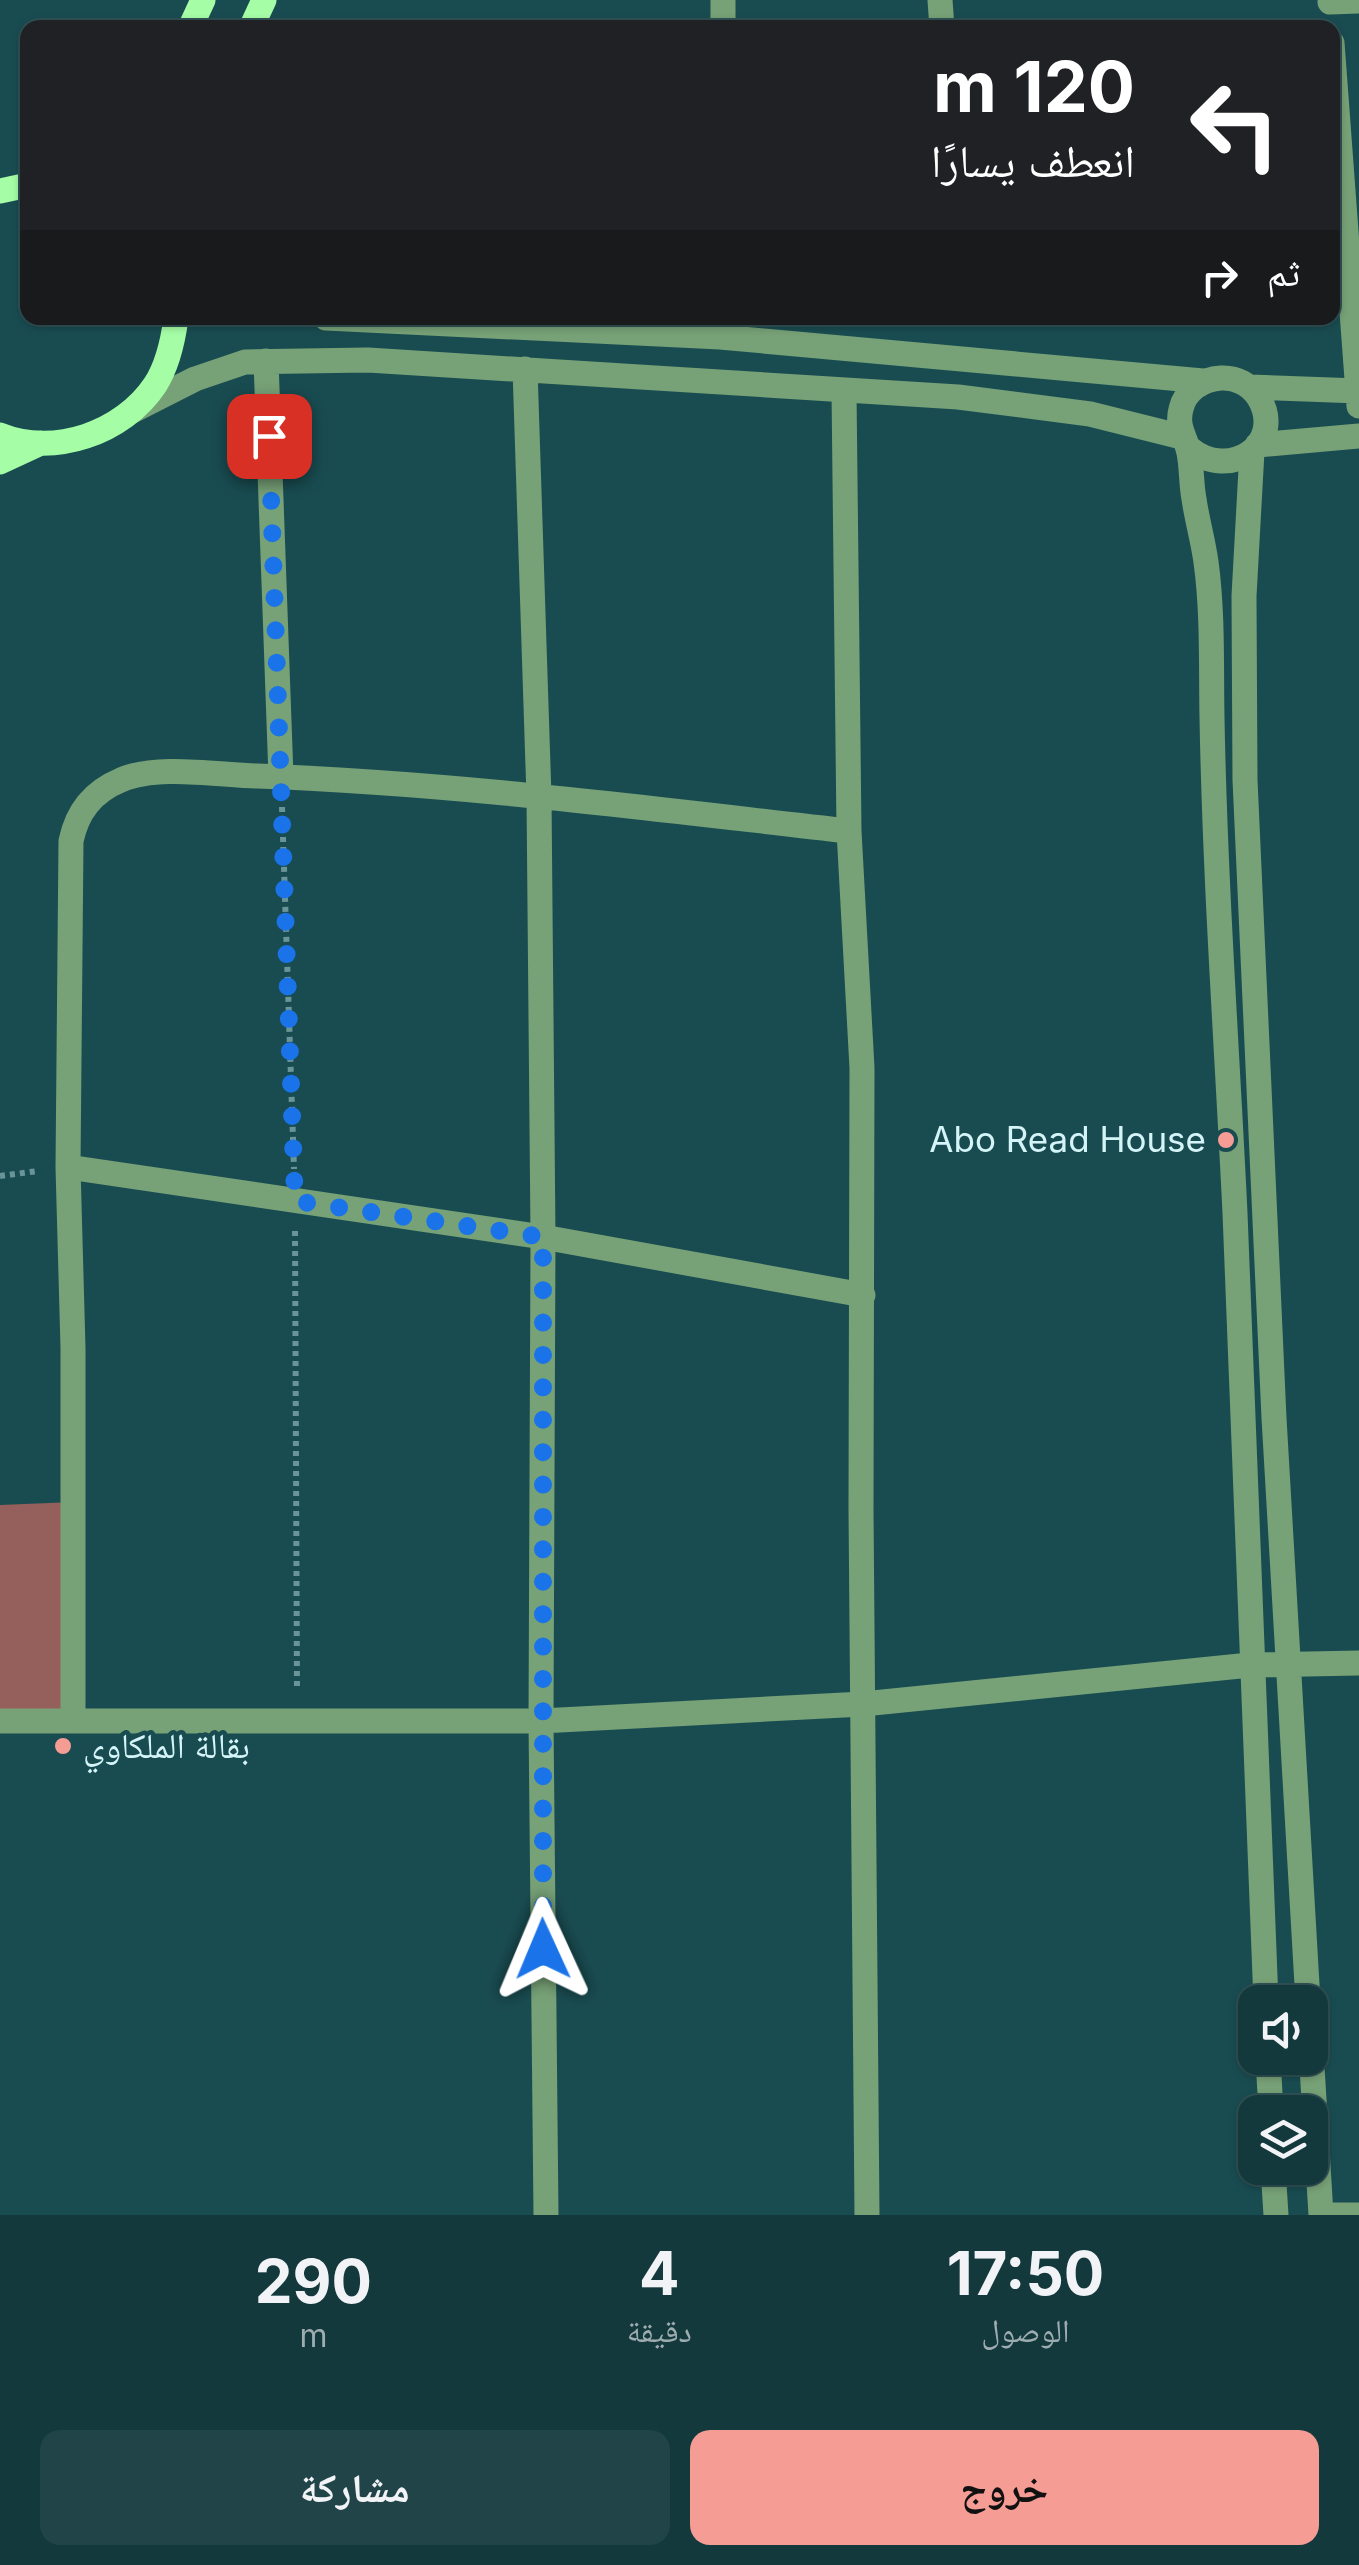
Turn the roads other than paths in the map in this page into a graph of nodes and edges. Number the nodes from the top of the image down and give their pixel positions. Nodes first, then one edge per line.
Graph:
1 (1359, 1) edge
2 (1330, 10) edge
3 (1340, 149) edge
4 (175, 325) edge
5 (632, 325) edge
6 (720, 327) edge
7 (266, 361) junction
8 (526, 369) junction
9 (1203, 381) junction
10 (1250, 387) junction
11 (844, 391) junction
12 (1358, 391) edge
13 (1359, 406) edge
14 (132, 411) junction
15 (0, 434) edge
16 (1359, 436) edge
17 (1185, 442) junction
18 (41, 443) junction
19 (1255, 448) junction
20 (0, 462) edge
21 (281, 777) junction
22 (539, 798) junction
23 (849, 831) junction
24 (68, 1167) junction
25 (543, 1237) junction
26 (864, 1295) junction
27 (1359, 1663) edge
28 (1250, 1665) junction
29 (1288, 1666) junction
30 (863, 1704) junction
31 (73, 1719) junction
32 (0, 1721) edge
33 (541, 1721) junction
34 (1265, 1985) edge
35 (1307, 1985) edge
36 (1313, 2075) edge
37 (1275, 2185) edge
38 (1359, 2214) edge
39 (546, 2215) edge
40 (867, 2215) edge
41 (1276, 2215) edge
42 (1324, 2215) edge

1 - 2 street
3 - 12 street
4 - 14 main road
5 - 6 street
6 - 9 street
7 - 8 street
7 - 14 street
7 - 21 street
8 - 11 street
8 - 22 street
9 - 10 street
9 - 17 street
10 - 12 street
10 - 19 street
11 - 17 street
11 - 23 street
12 - 13 street
14 - 18 main road
15 - 18 main road
16 - 19 street
17 - 19 street
17 - 28 street
18 - 20 main road
19 - 29 street
21 - 22 street
21 - 24 street
22 - 23 street
22 - 25 street
23 - 26 street
24 - 25 street
24 - 31 street
25 - 26 street
25 - 33 street
26 - 30 street
27 - 29 street
28 - 29 street
28 - 30 street
28 - 34 street
29 - 35 street
30 - 33 street
30 - 40 street
31 - 32 street
31 - 33 street
33 - 39 street
36 - 42 street
37 - 41 street
38 - 42 street

